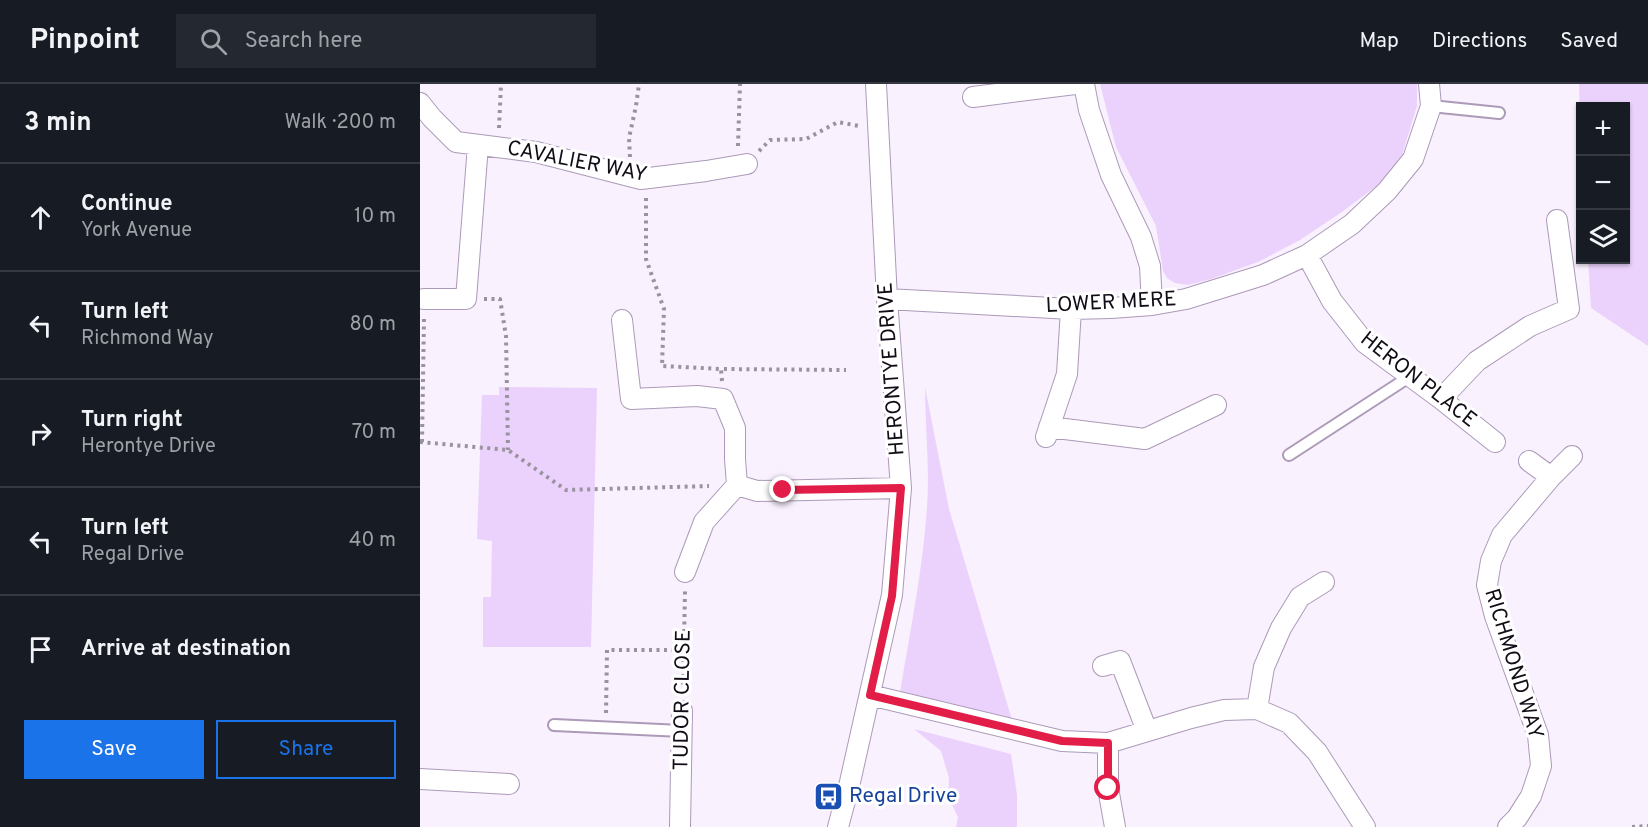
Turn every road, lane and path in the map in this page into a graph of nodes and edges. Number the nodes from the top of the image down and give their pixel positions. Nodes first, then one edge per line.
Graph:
1 (501, 84) edge
2 (639, 84) edge
3 (740, 84) edge
4 (876, 84) edge
5 (1075, 84) edge
6 (1084, 84) edge
7 (1429, 84) edge
8 (973, 97) dead end
9 (420, 103) edge
10 (1431, 106) junction
11 (1499, 113) dead end
12 (878, 129) junction
13 (478, 145) junction
14 (498, 147) junction
15 (742, 165) junction
16 (638, 177) junction
17 (1557, 220) dead end
18 (1307, 255) junction
19 (424, 299) joint
20 (466, 299) junction
21 (886, 299) junction
22 (1152, 305) junction
23 (1071, 309) junction
24 (622, 320) dead end
25 (721, 369) junction
26 (846, 370) dead end
27 (1409, 377) junction
28 (723, 399) junction
29 (1441, 399) junction
30 (1216, 405) dead end
31 (1495, 441) dead end
32 (421, 442) edge
33 (508, 450) junction
34 (1289, 455) dead end
35 (1572, 456) dead end
36 (1529, 461) dead end
37 (1551, 477) junction
38 (737, 485) junction
39 (901, 488) junction
40 (685, 572) joint
41 (1324, 582) dead end
42 (684, 650) junction
43 (1103, 666) dead end
44 (870, 695) junction
45 (1257, 709) junction
46 (682, 721) junction
47 (554, 725) dead end
48 (606, 728) junction
49 (1147, 731) junction
50 (1108, 743) junction
51 (420, 779) edge
52 (509, 784) dead end
53 (1648, 826) edge
54 (680, 827) edge
55 (838, 827) edge
56 (1115, 827) edge
57 (1365, 827) edge
58 (1508, 827) edge
59 (1632, 827) edge

1 - 14 path
2 - 16 path
3 - 15 path
4 - 12 street, HERONTYE DRIVE
5 - 8 street
6 - 22 street
7 - 10 street, LOWER MERE
9 - 13 street, CAVALIER WAY
10 - 11 lane
10 - 18 street, LOWER MERE
12 - 15 path
12 - 21 street, HERONTYE DRIVE
13 - 14 street, CAVALIER WAY
13 - 20 street, CAVALIER WAY
14 - 16 street, CAVALIER WAY
15 - 16 street, CAVALIER WAY
16 - 25 path
17 - 29 street
18 - 22 street, LOWER MERE
18 - 27 street, HERON PLACE
19 - 20 street
19 - 32 path
20 - 33 path
21 - 23 street, LOWER MERE
21 - 39 street, HERONTYE DRIVE
22 - 23 street, LOWER MERE
23 - 30 street
24 - 28 street
25 - 26 path
25 - 28 path
27 - 29 street, HERON PLACE
27 - 34 lane
28 - 38 street
29 - 31 street, HERON PLACE
32 - 33 path
33 - 38 path
35 - 37 street, RICHMOND WAY
36 - 37 street
37 - 58 street, RICHMOND WAY
38 - 39 street
38 - 40 street
39 - 44 street, HERONTYE DRIVE
40 - 42 path, TUDOR CLOSE
41 - 45 street
42 - 46 path, TUDOR CLOSE
42 - 48 path
43 - 49 street
44 - 50 street
44 - 55 street, HERONTYE DRIVE
45 - 49 street
45 - 57 street
46 - 48 lane
46 - 54 street, TUDOR CLOSE
47 - 48 lane
49 - 50 street
50 - 56 street
51 - 52 street
53 - 59 path

